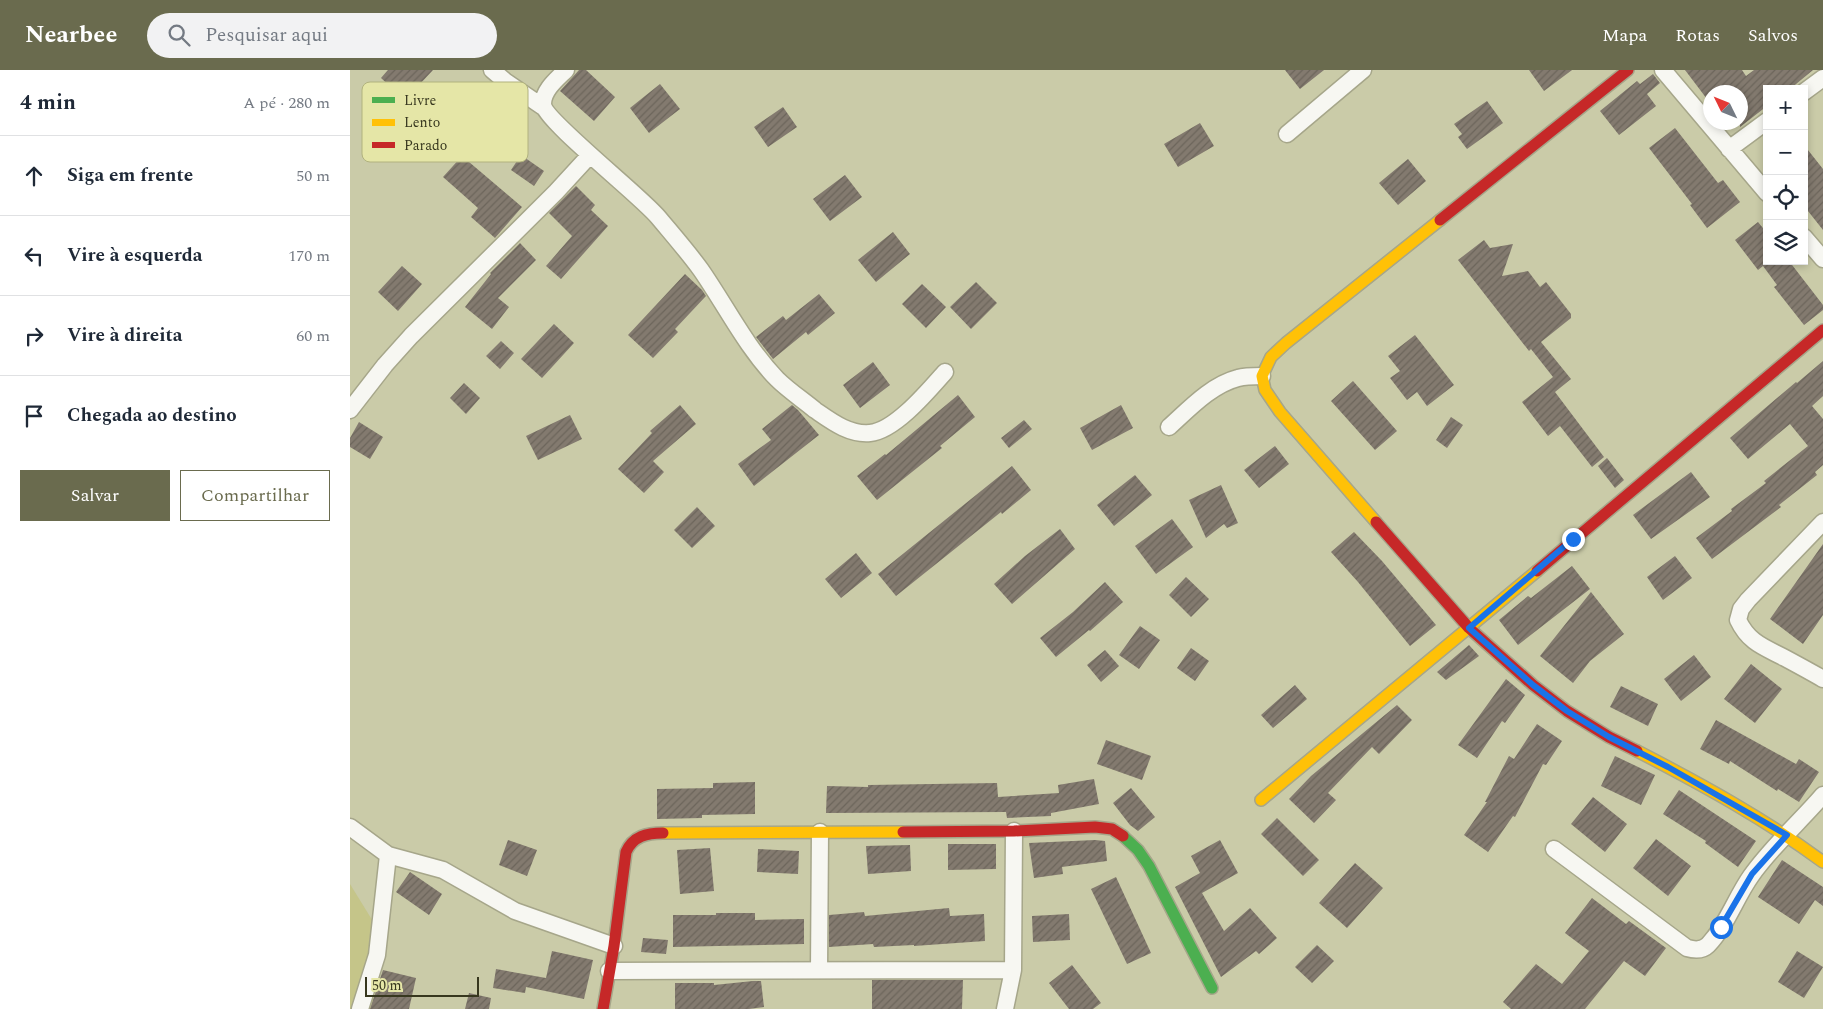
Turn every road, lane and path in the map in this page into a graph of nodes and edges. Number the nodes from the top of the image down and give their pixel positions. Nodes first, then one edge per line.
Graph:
1 (492, 70) edge
2 (566, 70) edge
3 (1362, 70) edge
4 (1628, 70) edge
5 (1663, 70) edge
6 (1823, 78) edge
7 (507, 82) edge
8 (1808, 89) edge
9 (528, 97) edge
10 (543, 107) junction
11 (1763, 124) edge
12 (1287, 134) dead end
13 (1730, 150) junction
14 (590, 155) junction
15 (1763, 188) edge
16 (1808, 242) edge
17 (1823, 259) edge
18 (1823, 330) edge
19 (945, 372) dead end
20 (1262, 376) junction
21 (350, 410) edge
22 (1169, 427) dead end
23 (1823, 522) edge
24 (1469, 628) junction
25 (1823, 679) edge
26 (1823, 795) edge
27 (1260, 800) dead end
28 (350, 827) edge
29 (1014, 831) junction
30 (820, 832) junction
31 (1787, 835) junction
32 (1554, 849) dead end
33 (388, 855) junction
34 (1823, 862) edge
35 (614, 946) junction
36 (819, 970) junction
37 (1014, 970) junction
38 (609, 971) junction
39 (1212, 988) dead end
40 (360, 1009) edge
41 (603, 1009) edge
42 (1005, 1009) edge

1 - 7 street
2 - 10 street
3 - 12 street
4 - 20 street
5 - 13 street
6 - 8 street
9 - 10 street
10 - 14 street
11 - 13 street
13 - 15 street
14 - 19 street
14 - 21 street
16 - 17 street
18 - 24 street
20 - 22 street
20 - 24 street
23 - 25 street
24 - 27 street
24 - 31 street
26 - 31 street
28 - 33 street
29 - 30 street
29 - 37 street
29 - 39 street
30 - 35 street
30 - 36 street
31 - 32 street
31 - 34 street
33 - 35 street
33 - 40 street
35 - 38 street
36 - 37 street
36 - 38 street
37 - 42 street
38 - 41 street

